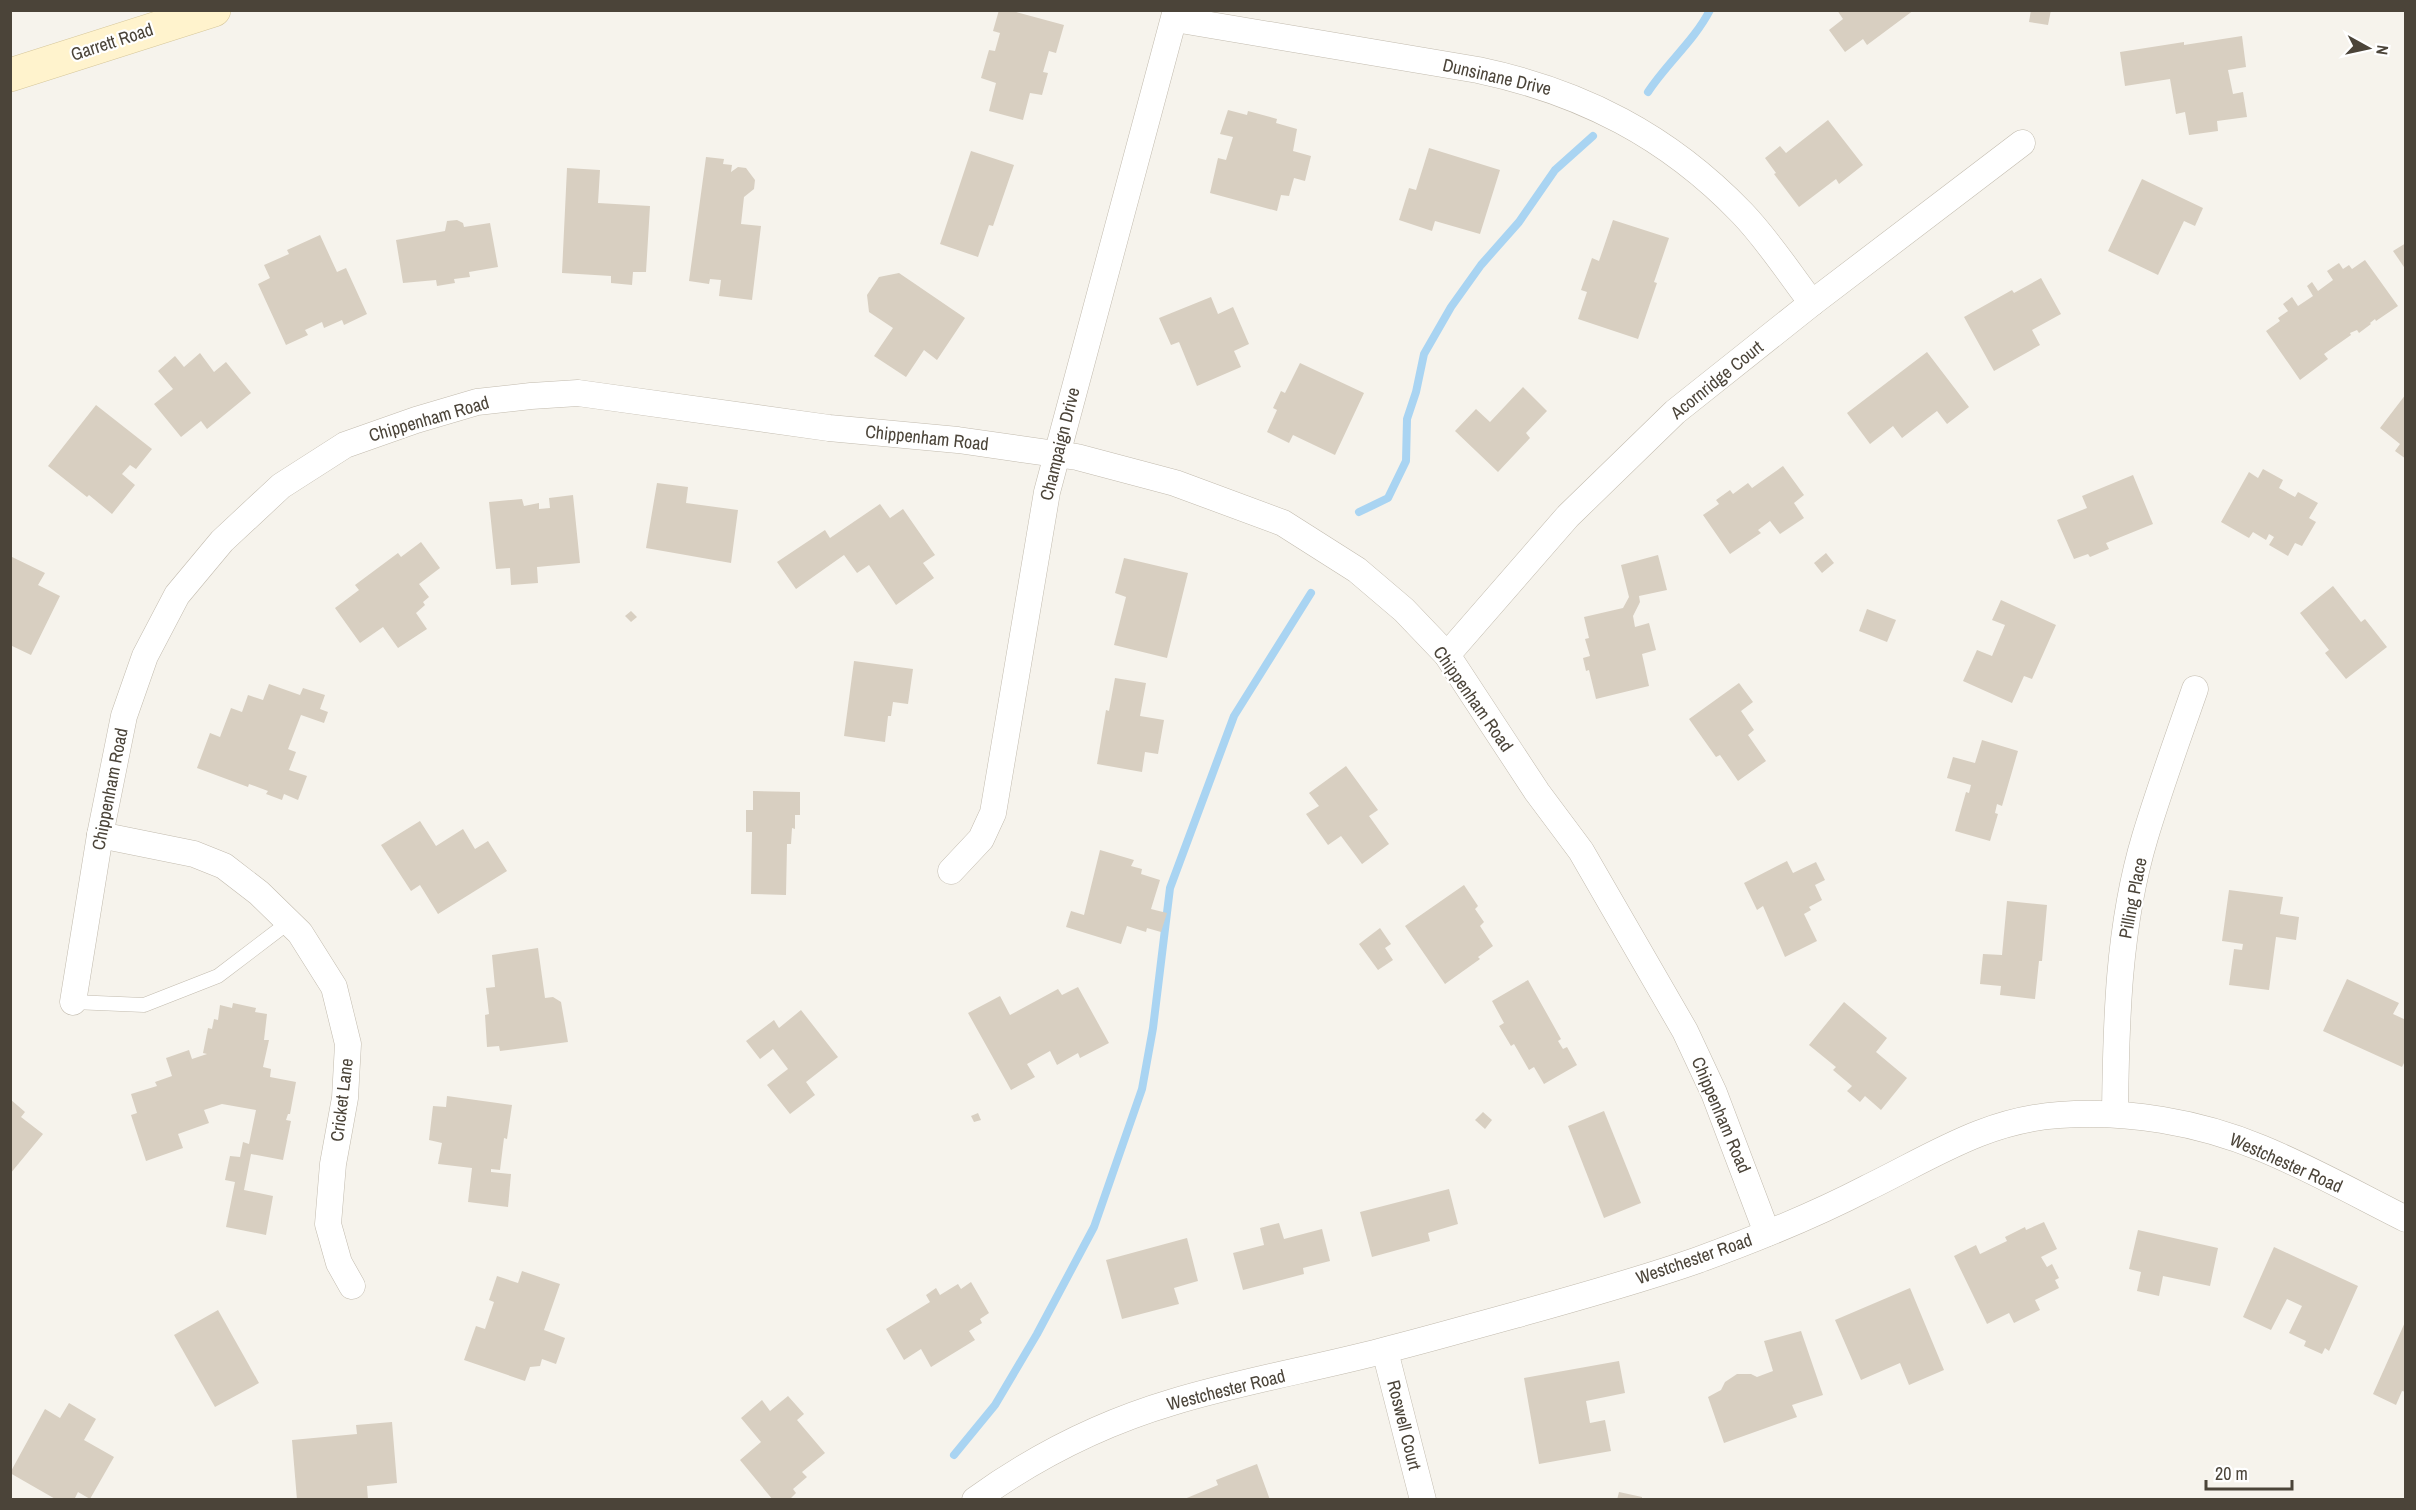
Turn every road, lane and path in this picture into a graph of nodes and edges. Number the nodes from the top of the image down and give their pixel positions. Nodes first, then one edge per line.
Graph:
1 (214, 10) edge
2 (1175, 15) edge
3 (10, 75) edge
4 (2022, 143) dead end
5 (1812, 303) junction
6 (1056, 454) junction
7 (1447, 655) junction
8 (2195, 689) dead end
9 (100, 835) junction
10 (951, 871) dead end
11 (289, 922) junction
12 (73, 1002) joint
13 (2115, 1114) junction
14 (2406, 1219) edge
15 (1767, 1233) junction
16 (352, 1286) dead end
17 (1385, 1351) junction
18 (975, 1500) edge
19 (1423, 1500) edge

1 - 3 street, Garrett Road
2 - 5 street, Dunsinane Drive
2 - 6 street, Champaign Drive
4 - 5 street, Acornridge Court
5 - 7 street, Acornridge Court
6 - 7 street, Chippenham Road
6 - 9 street, Chippenham Road
6 - 10 street, Champaign Drive
7 - 15 street, Chippenham Road
8 - 13 street, Pilling Place
9 - 11 street, Cricket Lane
9 - 12 street, Chippenham Road
11 - 12 lane
11 - 16 street, Cricket Lane
13 - 14 street, Westchester Road
13 - 15 street, Westchester Road
15 - 17 street, Westchester Road
17 - 18 street, Westchester Road
17 - 19 street, Roswell Court

